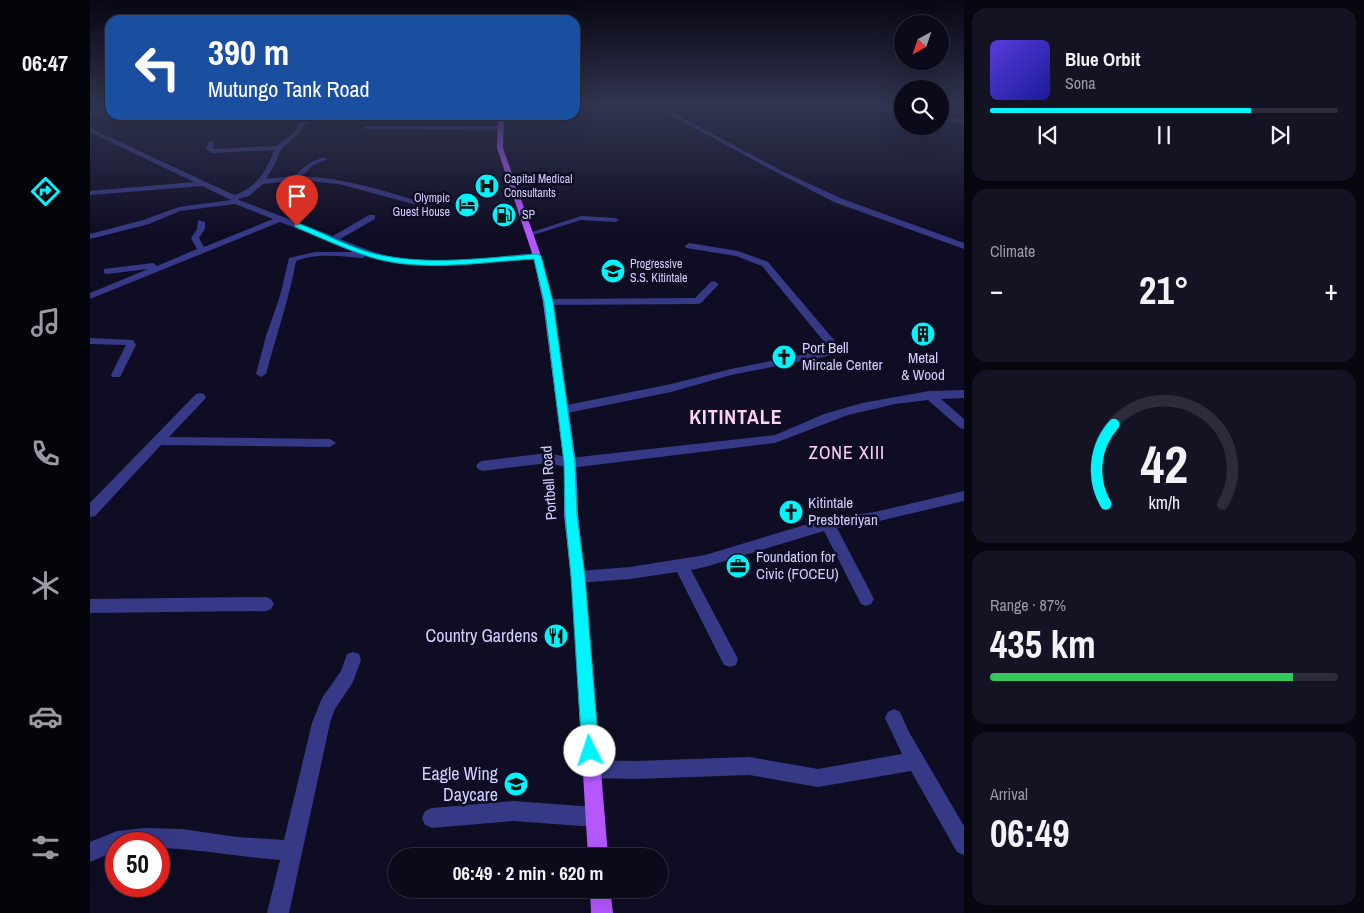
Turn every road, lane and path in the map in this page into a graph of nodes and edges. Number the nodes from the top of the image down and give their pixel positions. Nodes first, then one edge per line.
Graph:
1 (118, 148) edge
2 (209, 148) edge
3 (278, 148) joint
4 (501, 148) edge
5 (734, 148) edge
6 (324, 159) dead end
7 (296, 178) junction
8 (261, 182) junction
9 (202, 184) junction
10 (90, 192) edge
11 (235, 200) junction
12 (414, 204) dead end
13 (372, 217) dead end
14 (280, 219) junction
15 (615, 220) dead end
16 (201, 222) dead end
17 (530, 234) junction
18 (90, 237) edge
19 (332, 240) junction
20 (689, 246) dead end
21 (964, 246) edge
22 (202, 250) junction
23 (372, 256) junction
24 (537, 256) junction
25 (165, 264) junction
26 (107, 271) dead end
27 (714, 284) dead end
28 (90, 296) edge
29 (548, 302) junction
30 (90, 341) edge
31 (261, 374) dead end
32 (116, 375) dead end
33 (964, 394) edge
34 (929, 395) junction
35 (200, 397) dead end
36 (562, 410) junction
37 (964, 425) edge
38 (159, 441) junction
39 (330, 443) dead end
40 (570, 463) junction
41 (482, 466) dead end
42 (964, 496) edge
43 (90, 512) edge
44 (828, 524) junction
45 (680, 564) junction
46 (578, 577) junction
47 (866, 599) dead end
48 (266, 604) dead end
49 (90, 606) edge
50 (730, 659) dead end
51 (353, 660) dead end
52 (894, 718) dead end
53 (915, 761) junction
54 (592, 769) junction
55 (432, 818) dead end
56 (595, 818) junction
57 (964, 845) edge
58 (597, 848) edge
59 (292, 851) junction
60 (90, 852) edge
61 (601, 898) edge
62 (278, 913) edge
63 (602, 913) edge

1 - 9 street
2 - 3 street
3 - 8 street
4 - 17 main road, Portbell Road
5 - 21 street
6 - 7 street
7 - 8 street
7 - 12 street
8 - 11 street
9 - 10 street
9 - 11 street
11 - 14 street
11 - 18 street
13 - 19 street
14 - 19 street
14 - 22 street
15 - 17 street
16 - 22 street
17 - 24 main road, Portbell Road
19 - 23 street
20 - 36 street
22 - 25 street
23 - 24 street
23 - 31 street
24 - 29 main road, Portbell Road
25 - 26 street
25 - 28 street
27 - 29 street
29 - 36 main road, Portbell Road
30 - 32 street
33 - 34 street
34 - 37 street
34 - 40 street
35 - 38 street
36 - 40 main road, Portbell Road
38 - 39 street
38 - 43 street
40 - 41 street
40 - 46 main road, Portbell Road
42 - 44 street
44 - 45 street
44 - 47 street
45 - 46 street
45 - 50 street
46 - 54 main road, Portbell Road
48 - 49 street
51 - 59 street
52 - 53 street
53 - 54 street
53 - 57 street
54 - 56 main road, Portbell Road
55 - 56 street
56 - 58 main road, Portbell Road
59 - 60 street
59 - 62 street
61 - 63 main road

